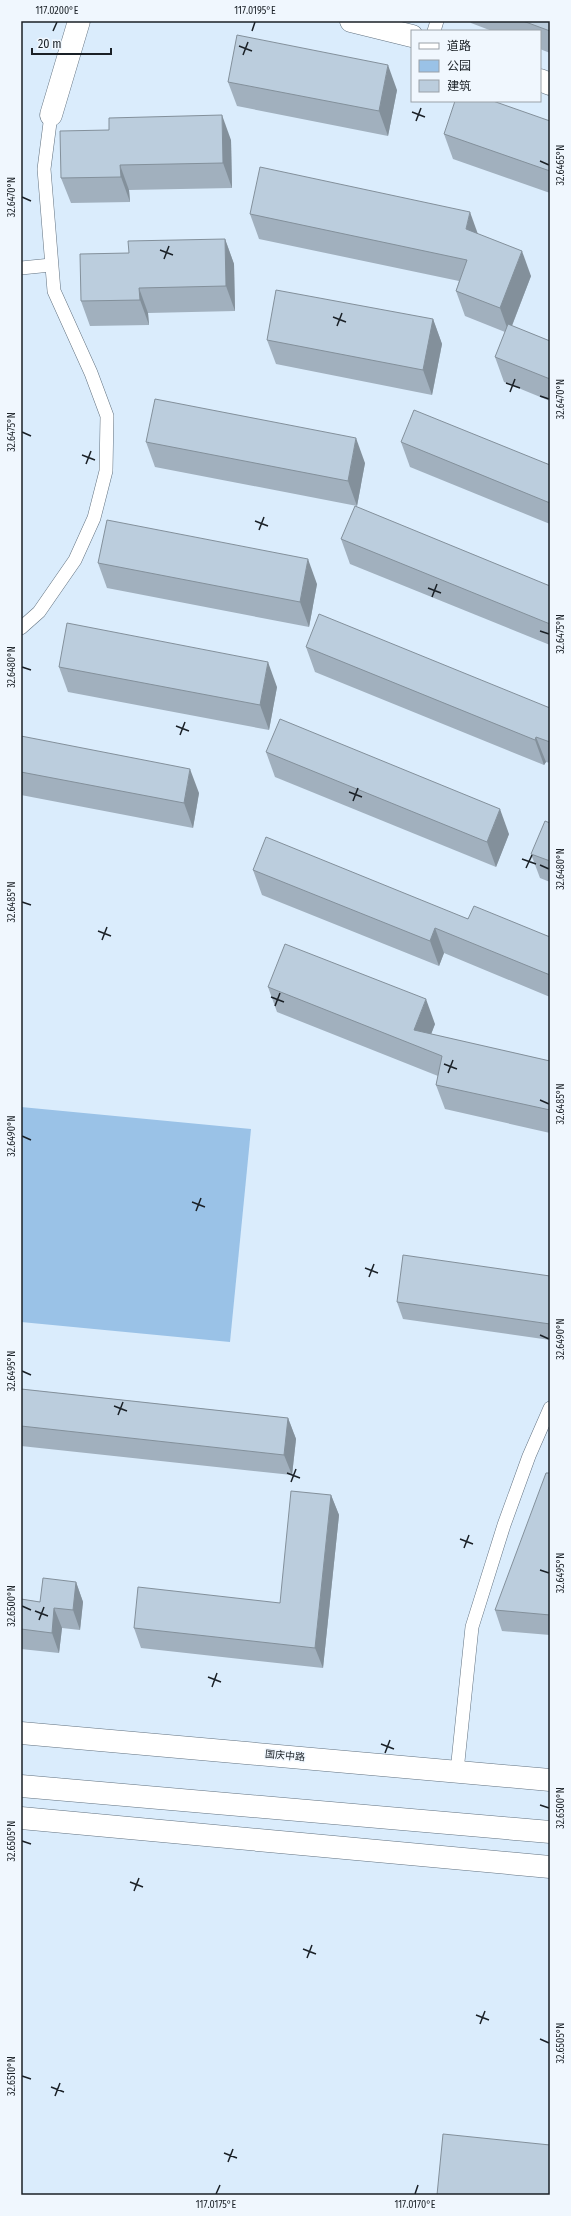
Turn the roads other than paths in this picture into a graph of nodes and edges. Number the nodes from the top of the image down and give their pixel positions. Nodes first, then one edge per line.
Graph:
1 (79, 21) edge
2 (351, 21) edge
3 (411, 36) edge
4 (51, 115) joint
5 (51, 265) junction
6 (21, 268) edge
7 (21, 628) edge
8 (550, 1408) edge
9 (21, 1733) edge
10 (457, 1771) junction
11 (550, 1780) edge
12 (21, 1786) edge
13 (21, 1818) edge
14 (550, 1832) edge
15 (550, 1867) edge

1 - 4 main road
2 - 3 main road
4 - 5 lane
5 - 6 lane
5 - 7 lane
8 - 10 lane
9 - 10 main road, 国庆中路
10 - 11 main road, 国庆中路
12 - 14 main road
13 - 15 main road

